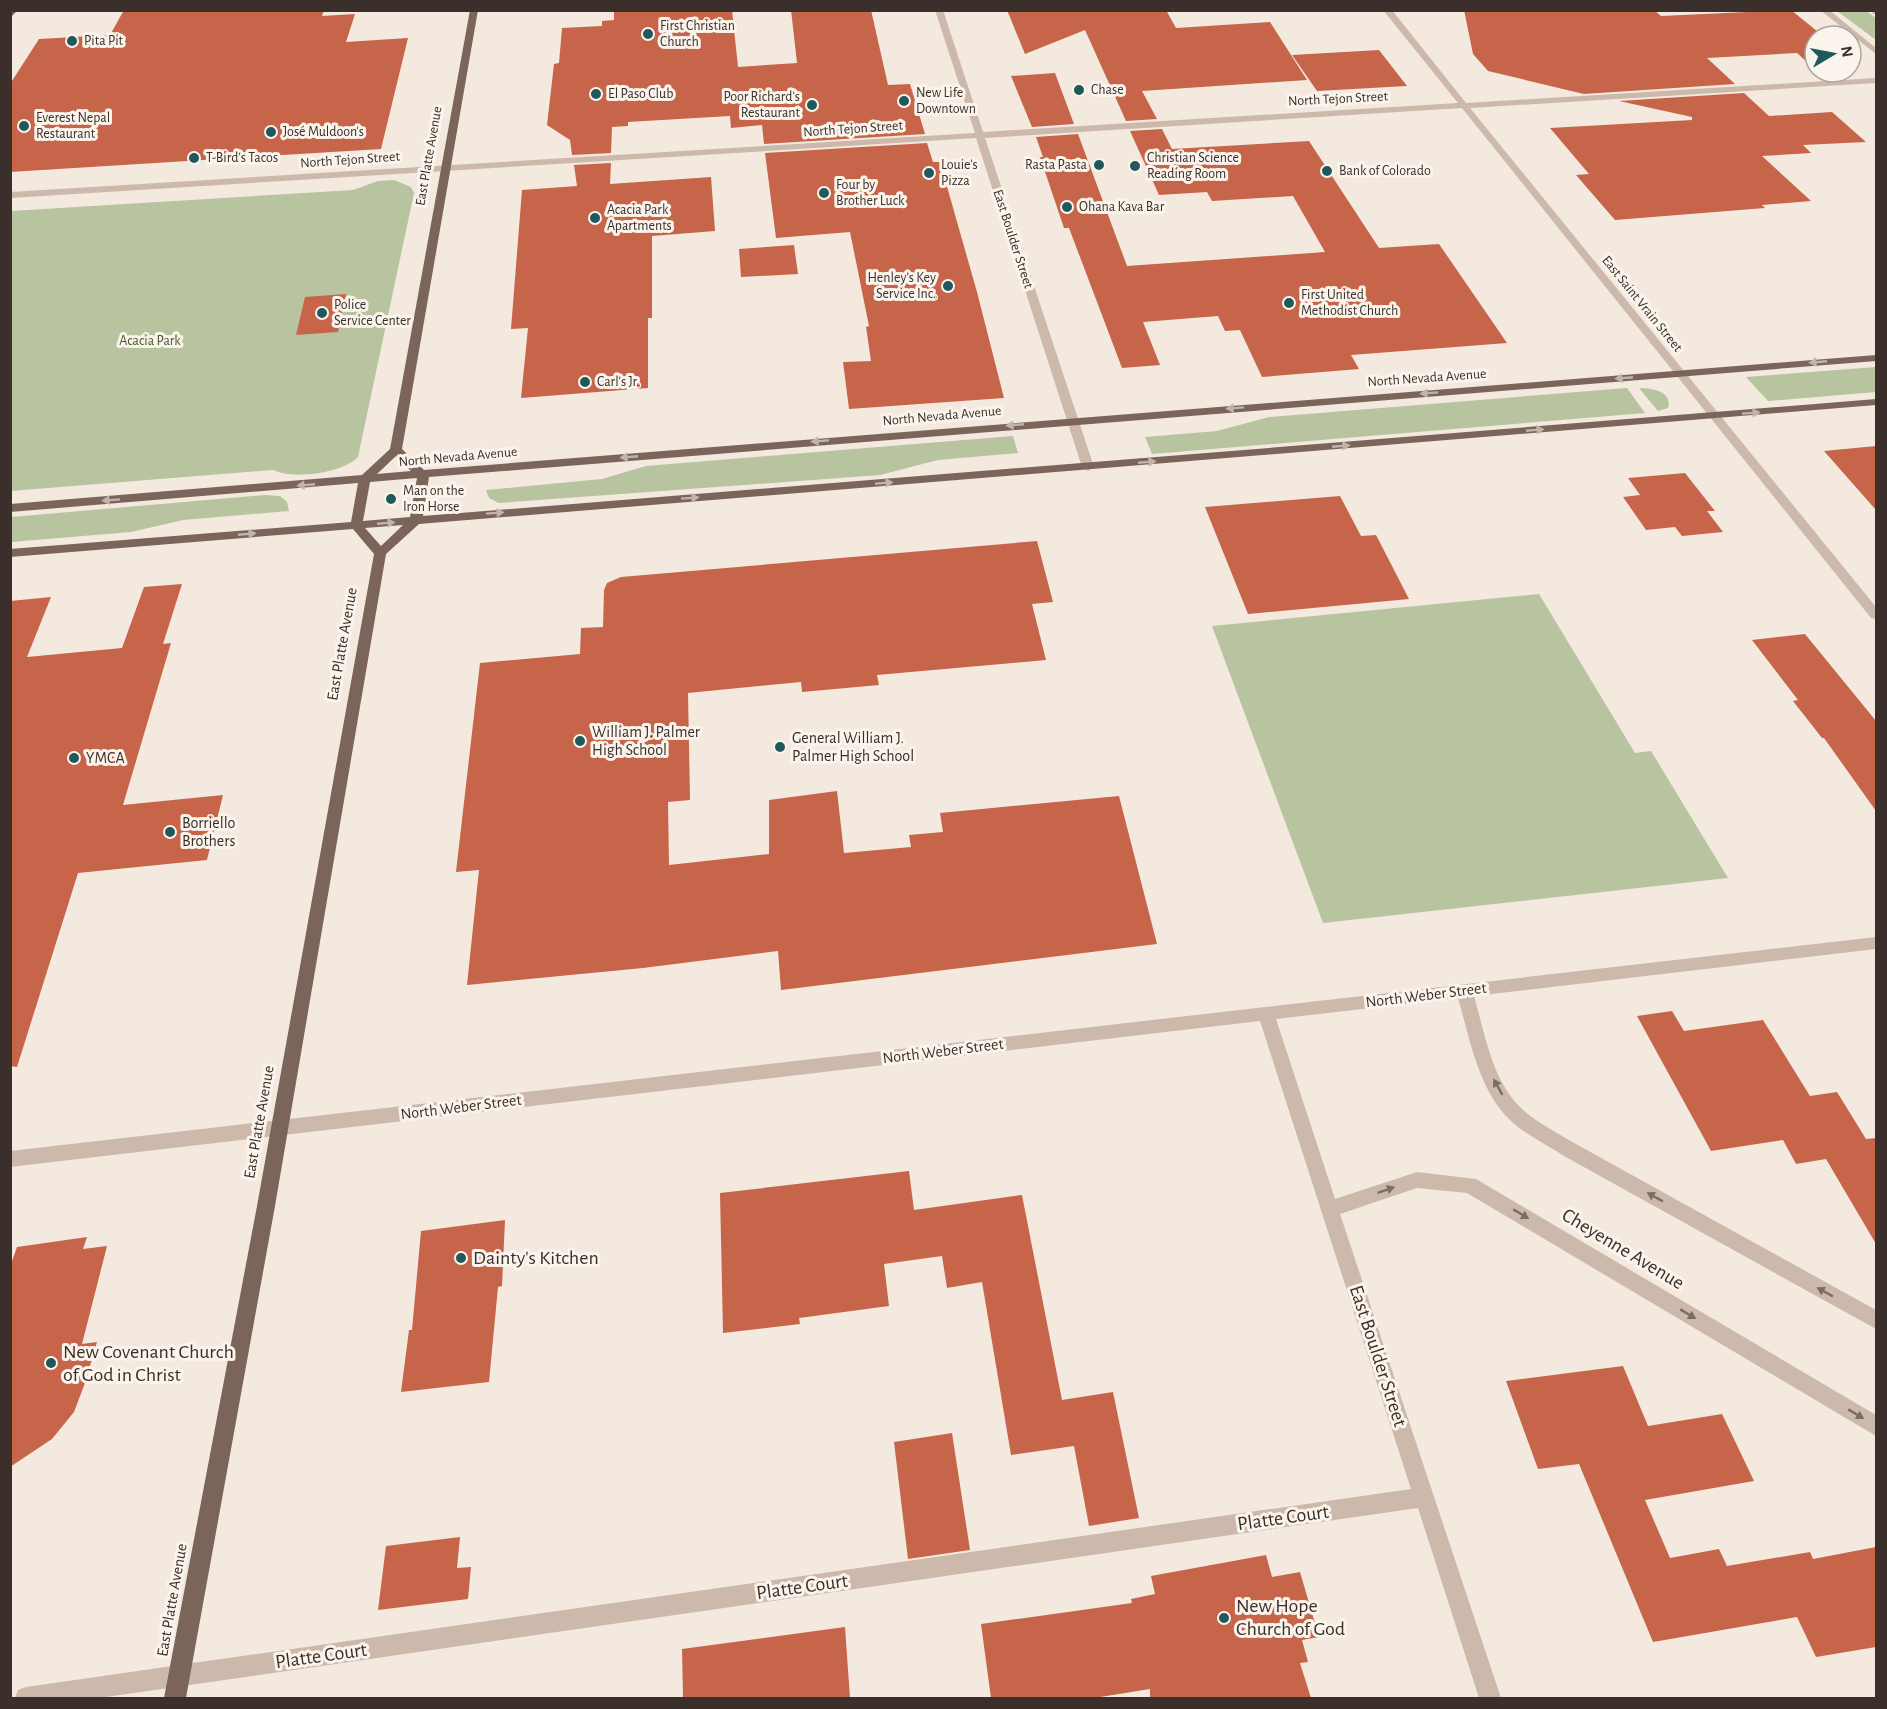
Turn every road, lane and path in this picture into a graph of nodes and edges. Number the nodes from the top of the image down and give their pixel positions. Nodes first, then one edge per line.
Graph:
1 (14, 10) edge
2 (474, 10) edge
3 (939, 10) edge
4 (1387, 10) edge
5 (1824, 10) edge
6 (10, 16) edge
7 (1876, 52) edge
8 (1876, 80) edge
9 (1463, 105) junction
10 (979, 135) junction
11 (446, 168) junction
12 (10, 195) edge
13 (1876, 358) edge
14 (1679, 373) junction
15 (1876, 402) edge
16 (1715, 415) junction
17 (1073, 420) junction
18 (396, 450) junction
19 (1088, 467) junction
20 (423, 476) junction
21 (364, 480) junction
22 (10, 508) edge
23 (416, 520) junction
24 (356, 525) junction
25 (10, 553) edge
26 (380, 553) junction
27 (1876, 615) edge
28 (1876, 943) edge
29 (1464, 991) junction
30 (1266, 1014) junction
31 (280, 1128) junction
32 (10, 1159) edge
33 (1330, 1209) junction
34 (1876, 1320) edge
35 (1876, 1426) edge
36 (1424, 1497) junction
37 (179, 1676) junction
38 (26, 1698) edge
39 (175, 1698) edge
40 (1490, 1698) edge

1 - 6 main road
2 - 11 main road, East Platte Avenue
3 - 10 street, East Boulder Street
4 - 9 street, East Saint Vrain Street
5 - 7 street
8 - 9 street, North Tejon Street
9 - 10 street, North Tejon Street
9 - 14 street, East Saint Vrain Street
10 - 11 street, North Tejon Street
10 - 17 street, East Boulder Street
11 - 12 street, North Tejon Street
11 - 18 main road, East Platte Avenue
13 -> 14 main road, North Nevada Avenue
14 - 16 street, East Saint Vrain Street
14 -> 17 main road, North Nevada Avenue
16 -> 15 main road
19 -> 16 main road
16 - 27 street, East Saint Vrain Street
17 - 19 street, East Boulder Street
17 -> 20 main road, North Nevada Avenue
18 - 20 main road
18 - 21 main road
23 -> 19 main road
20 - 21 main road, North Nevada Avenue
20 - 23 main road
21 -> 22 main road, North Nevada Avenue
21 - 24 main road
24 -> 23 main road
23 - 26 main road
25 -> 24 main road
24 - 26 main road
26 - 31 main road, East Platte Avenue
28 - 29 street, North Weber Street
29 - 30 street, North Weber Street
34 -> 29 street
30 - 31 street, North Weber Street
30 - 33 street, East Boulder Street
31 - 32 street, North Weber Street
31 - 37 main road, East Platte Avenue
33 -> 35 street, Cheyenne Avenue
33 - 36 street, East Boulder Street
36 - 37 street, Platte Court
36 - 40 street, East Boulder Street
37 - 38 street, Platte Court
37 - 39 main road, East Platte Avenue

